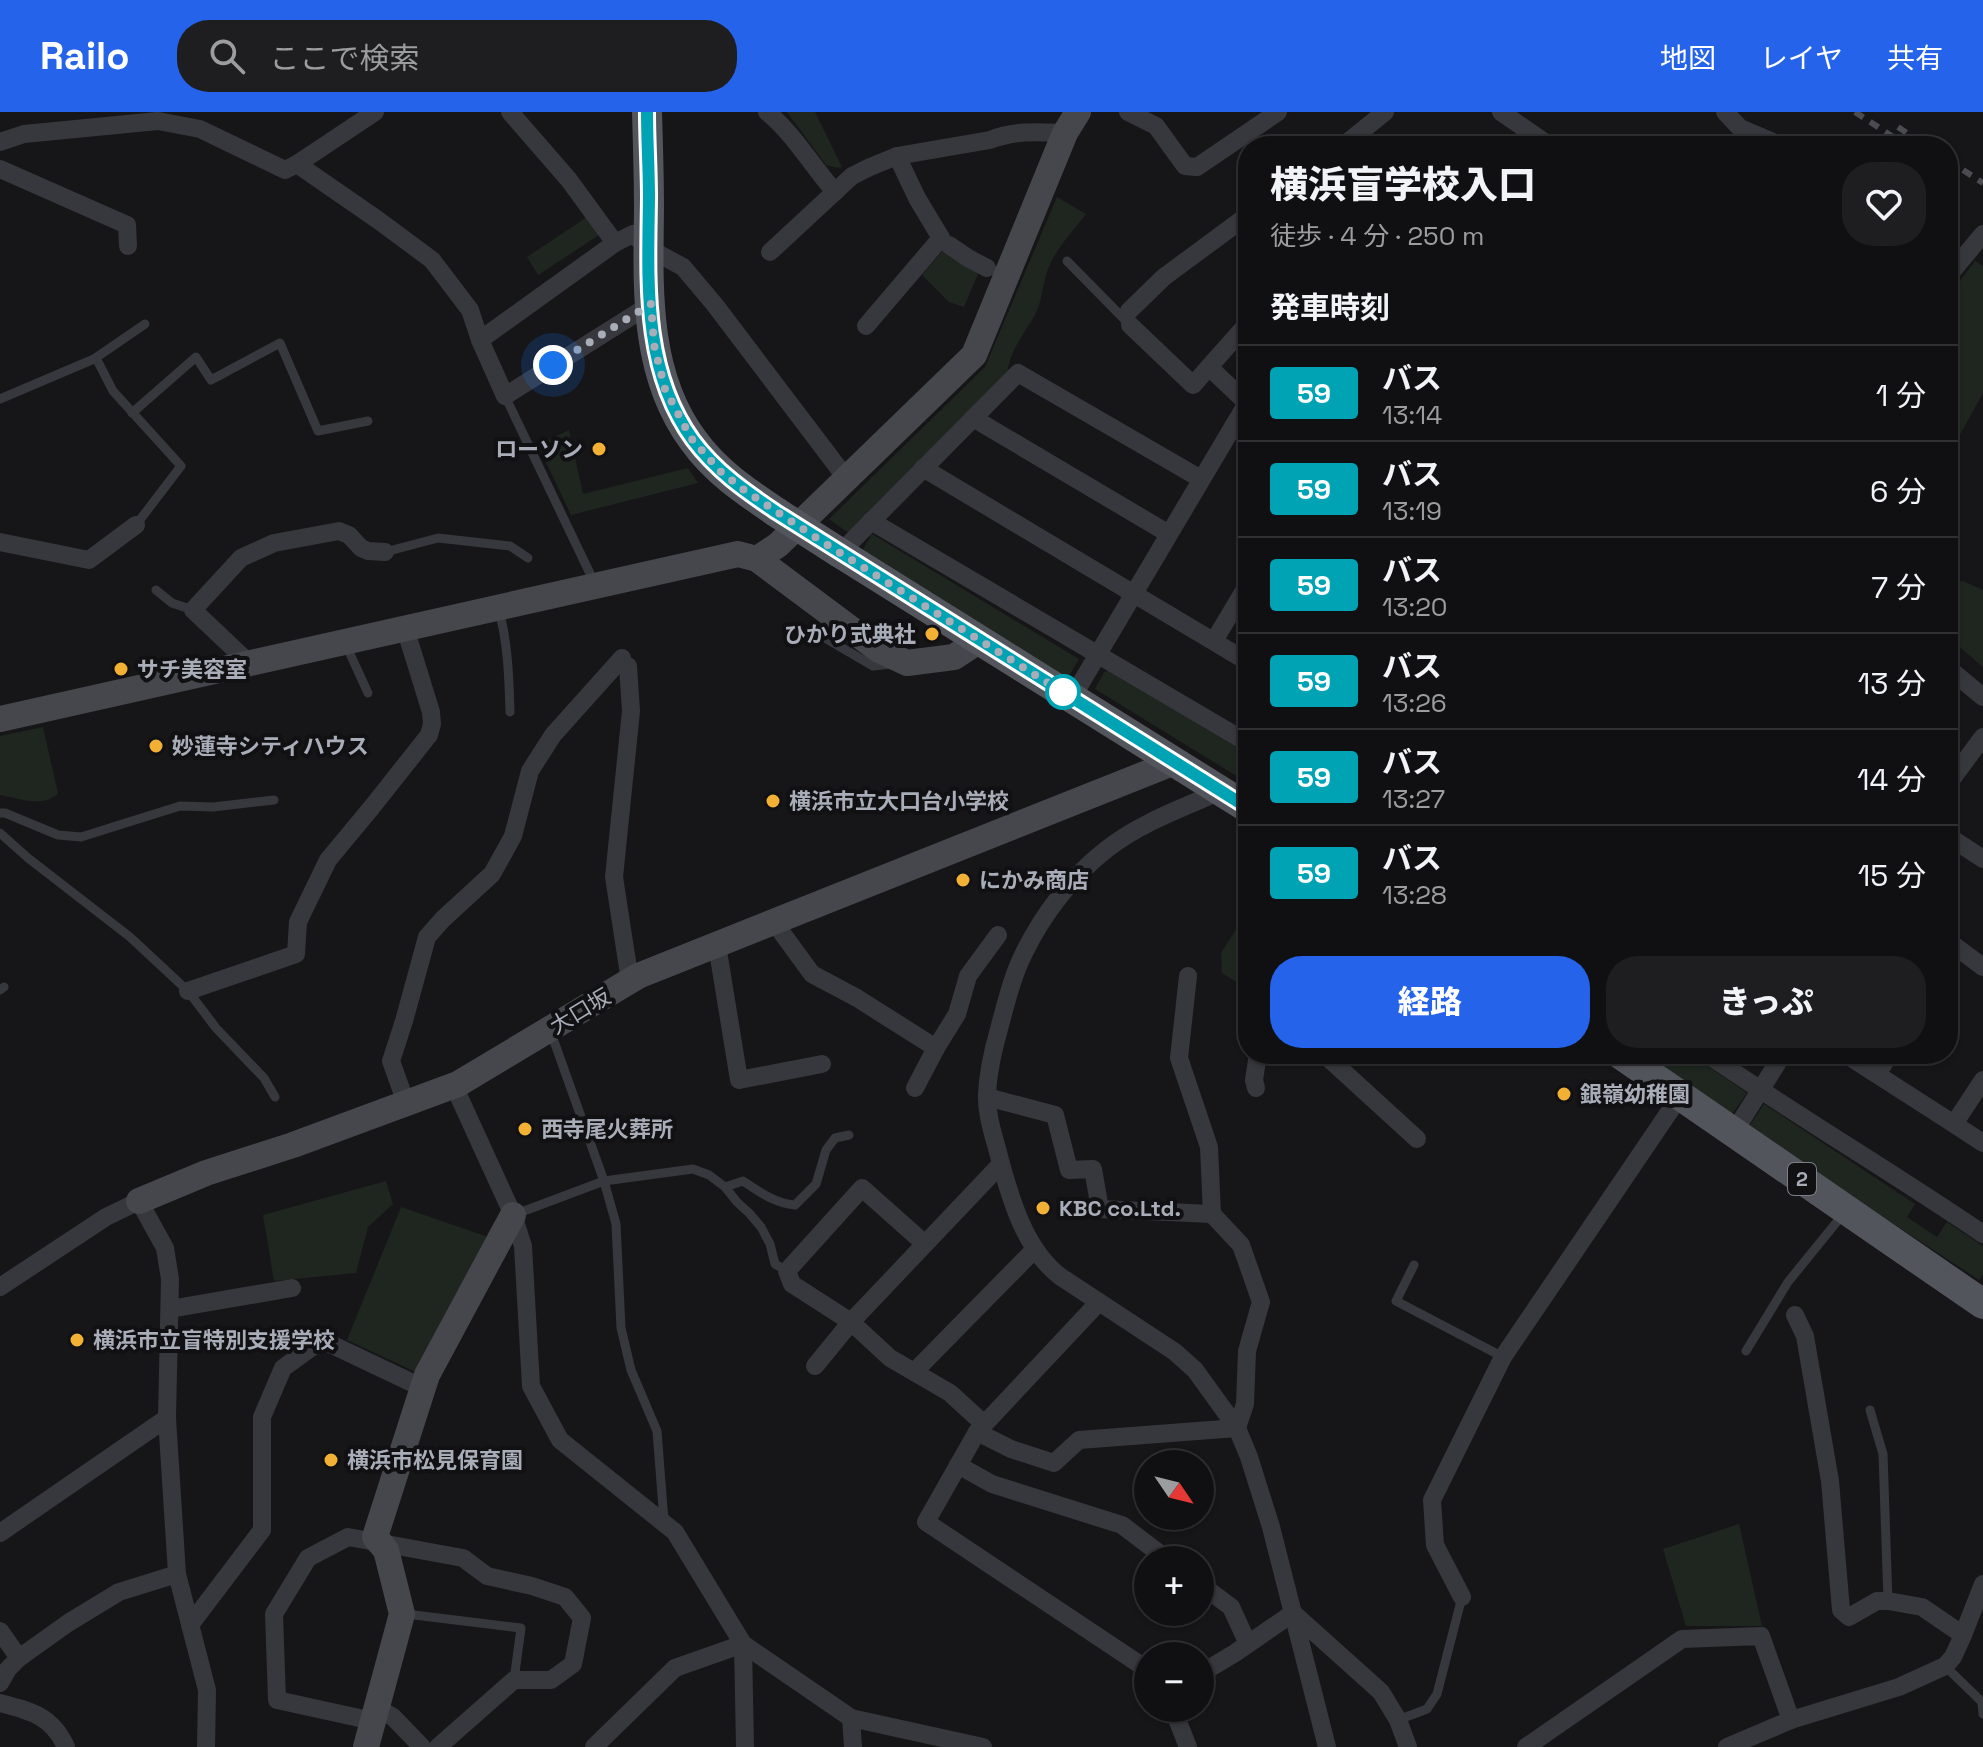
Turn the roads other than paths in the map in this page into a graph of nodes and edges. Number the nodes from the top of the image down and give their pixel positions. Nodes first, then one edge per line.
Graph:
1 (375, 112) edge
2 (510, 112) edge
3 (647, 112) edge
4 (767, 112) edge
5 (1128, 112) edge
6 (1278, 112) edge
7 (1385, 112) edge
8 (1501, 112) edge
9 (1725, 112) edge
10 (202, 120) edge
11 (1072, 122) edge
12 (1361, 133) junction
13 (1243, 136) edge
14 (1357, 136) edge
15 (1365, 136) edge
16 (1536, 136) edge
17 (1758, 136) edge
18 (1238, 139) edge
19 (0, 142) edge
20 (897, 156) junction
21 (297, 164) junction
22 (0, 169) edge
23 (835, 192) junction
24 (1238, 222) edge
25 (1983, 234) edge
26 (615, 243) junction
27 (949, 245) dead end
28 (128, 246) dead end
29 (648, 248) junction
30 (770, 252) dead end
31 (1067, 261) dead end
32 (1958, 263) edge
33 (991, 277) junction
34 (651, 304) junction
35 (1129, 318) junction
36 (145, 324) dead end
37 (866, 326) dead end
38 (1238, 334) edge
39 (480, 340) junction
40 (96, 358) junction
41 (1209, 367) junction
42 (1238, 394) edge
43 (505, 396) junction
44 (0, 399) edge
45 (132, 413) junction
46 (973, 418) junction
47 (1238, 419) edge
48 (368, 421) dead end
49 (923, 468) junction
50 (846, 478) junction
51 (1201, 479) junction
52 (871, 521) junction
53 (136, 525) joint
54 (1169, 534) junction
55 (0, 542) edge
56 (385, 552) joint
57 (840, 553) junction
58 (528, 558) dead end
59 (757, 559) junction
60 (596, 586) junction
61 (156, 590) dead end
62 (1134, 593) junction
63 (1238, 601) edge
64 (498, 608) junction
65 (193, 610) junction
66 (405, 628) junction
67 (815, 632) dead end
68 (980, 640) junction
69 (1214, 641) junction
70 (344, 642) junction
71 (1098, 655) junction
72 (1238, 656) edge
73 (249, 663) junction
74 (907, 663) junction
75 (1958, 676) edge
76 (368, 693) dead end
77 (1983, 697) edge
78 (1072, 698) junction
79 (510, 712) dead end
80 (0, 719) edge
81 (1238, 737) edge
82 (1983, 737) edge
83 (1175, 762) junction
84 (1958, 771) edge
85 (1221, 791) junction
86 (274, 800) dead end
87 (1238, 802) edge
88 (0, 813) edge
89 (0, 833) edge
90 (1958, 843) edge
91 (1983, 859) edge
92 (774, 922) junction
93 (998, 935) dead end
94 (717, 945) junction
95 (1958, 948) edge
96 (1983, 967) edge
97 (1188, 976) dead end
98 (630, 981) junction
99 (188, 991) junction
100 (550, 1029) junction
101 (936, 1048) junction
102 (822, 1064) dead end
103 (1256, 1064) edge
104 (1335, 1064) edge
105 (1634, 1064) edge
106 (1722, 1064) edge
107 (1777, 1064) edge
108 (1861, 1064) edge
109 (1884, 1064) edge
110 (1877, 1074) junction
111 (1983, 1080) edge
112 (454, 1086) junction
113 (915, 1088) dead end
114 (1256, 1088) dead end
115 (1760, 1090) junction
116 (1680, 1096) junction
117 (275, 1097) dead end
118 (987, 1097) junction
119 (406, 1103) junction
120 (1954, 1124) junction
121 (1734, 1132) junction
122 (849, 1135) dead end
123 (1417, 1139) dead end
124 (1983, 1143) edge
125 (1001, 1164) junction
126 (604, 1181) junction
127 (725, 1187) junction
128 (139, 1201) junction
129 (1846, 1210) junction
130 (1212, 1214) junction
131 (513, 1215) junction
132 (1983, 1234) edge
133 (925, 1244) junction
134 (1035, 1249) junction
135 (1414, 1265) dead end
136 (787, 1271) junction
137 (0, 1287) edge
138 (292, 1288) dead end
139 (1099, 1302) junction
140 (1983, 1304) edge
141 (170, 1309) junction
142 (1795, 1315) dead end
143 (851, 1322) junction
144 (1746, 1351) dead end
145 (1503, 1357) junction
146 (815, 1366) dead end
147 (915, 1371) junction
148 (423, 1388) junction
149 (1870, 1410) dead end
150 (167, 1418) junction
151 (980, 1428) junction
152 (1237, 1428) junction
153 (958, 1465) junction
154 (664, 1525) junction
155 (0, 1533) edge
156 (381, 1542) junction
157 (1150, 1546) edge
158 (177, 1574) junction
159 (1982, 1592) edge
160 (1214, 1594) edge
161 (1462, 1597) joint
162 (1888, 1601) junction
163 (1293, 1613) junction
164 (402, 1614) junction
165 (0, 1631) edge
166 (1963, 1635) junction
167 (196, 1636) junction
168 (743, 1644) junction
169 (1248, 1644) junction
170 (19, 1658) junction
171 (1134, 1661) edge
172 (1214, 1665) edge
173 (1945, 1666) junction
174 (514, 1680) junction
175 (0, 1683) edge
176 (0, 1703) edge
177 (375, 1714) junction
178 (1983, 1714) edge
179 (851, 1718) junction
180 (1398, 1720) junction
181 (1791, 1720) junction
182 (1178, 1722) edge
183 (66, 1747) edge
184 (206, 1747) edge
185 (366, 1747) edge
186 (422, 1747) edge
187 (438, 1747) edge
188 (594, 1747) edge
189 (745, 1747) edge
190 (853, 1747) edge
191 (983, 1747) edge
192 (1188, 1747) edge
193 (1327, 1747) edge
194 (1408, 1747) edge
195 (1526, 1747) edge
196 (1727, 1747) edge

1 - 21 street
2 - 26 street
3 - 29 main road
4 - 23 street
5 - 18 street
6 - 13 street
7 - 12 street
8 - 16 street
9 - 17 street
10 - 19 street
10 - 21 street
11 - 20 street
11 - 33 street
12 - 14 street
12 - 15 lane
20 - 23 street
20 - 37 street
21 - 39 street
22 - 28 street
23 - 30 street
24 - 35 street
25 - 32 street
26 - 29 street
26 - 39 street
27 - 33 street
29 - 34 main road
29 - 50 street
31 - 35 lane
33 - 50 street
34 - 43 street
34 - 57 main road, bridge
35 - 41 street
36 - 40 lane
38 - 41 street
39 - 43 street
40 - 44 lane
40 - 45 lane
41 - 42 street
43 - 60 lane
45 - 48 lane
45 - 53 lane
46 - 49 street
46 - 51 street
46 - 54 street
47 - 51 street
49 - 52 street
49 - 62 street
50 - 59 street
51 - 54 street
52 - 57 street
52 - 71 street
53 - 55 street
54 - 62 street
56 - 58 lane
56 - 65 street
57 - 68 main road
59 - 60 street
59 - 74 street
60 - 64 street
61 - 65 lane
62 - 69 street
62 - 71 street
63 - 69 street
64 - 66 street
64 - 79 lane
65 - 73 street
66 - 70 street
66 - 99 street
67 - 74 lane
68 - 74 street
68 - 78 main road
69 - 72 street
70 - 73 street
70 - 76 lane
71 - 78 street
71 - 81 street
73 - 80 street
75 - 77 street
78 - 83 main road
82 - 84 street
83 - 85 main road
83 - 92 street, 大口坂
85 - 87 main road
85 - 118 street
86 - 88 lane
89 - 99 lane
90 - 91 street
92 - 94 street, 大口坂
92 - 101 street
93 - 101 street
94 - 98 street, 大口坂
94 - 102 street
95 - 96 street
97 - 130 street
98 - 100 street, 大口坂
98 - 119 street
99 - 117 lane
100 - 112 street, 大口坂
100 - 126 lane
101 - 113 street
103 - 114 street
104 - 123 street
105 - 116 main road, 2
106 - 115 street
107 - 115 street
108 - 110 street
109 - 110 street
110 - 120 street
111 - 120 street
112 - 119 street, 大口坂
112 - 131 street
115 - 121 street
115 - 132 street
116 - 121 main road, 2
116 - 145 street
118 - 125 street
118 - 130 street
119 - 128 street, 大口坂
120 - 124 street
121 - 129 main road, 2
122 - 127 lane
125 - 133 street
125 - 134 street
126 - 127 lane
126 - 131 lane
126 - 154 lane
127 - 136 lane
128 - 137 street, 大口坂
128 - 141 street
129 - 140 main road, 2
129 - 144 lane
130 - 152 street
131 - 148 street
131 - 154 street
133 - 136 street
133 - 143 street
134 - 139 street
134 - 147 street
135 - 145 lane
136 - 143 street
138 - 141 street
139 - 151 street
139 - 152 street
141 - 150 street
142 - 162 street
143 - 146 street
143 - 147 street
145 - 161 street
147 - 151 street
148 - 156 street
148 - 167 street
149 - 162 lane
150 - 155 street
150 - 158 street
151 - 152 street
151 - 153 street
152 - 163 street
153 - 157 street
153 - 171 street
154 - 168 street
156 - 164 street
156 - 174 street
156 - 177 street
158 - 167 street
158 - 170 street
159 - 166 street
160 - 169 street
161 - 180 lane
162 - 166 street
163 - 169 street
163 - 180 street
163 - 193 street
164 - 174 lane
164 - 177 street
165 - 170 street
166 - 173 street
167 - 184 street
168 - 179 street
168 - 188 street
168 - 189 street
169 - 172 street
170 - 175 street
173 - 178 lane
173 - 181 street
174 - 187 street
176 - 183 street
177 - 185 street
177 - 186 street
179 - 190 street
179 - 191 street
180 - 194 street
181 - 195 street
181 - 196 street
182 - 192 street

